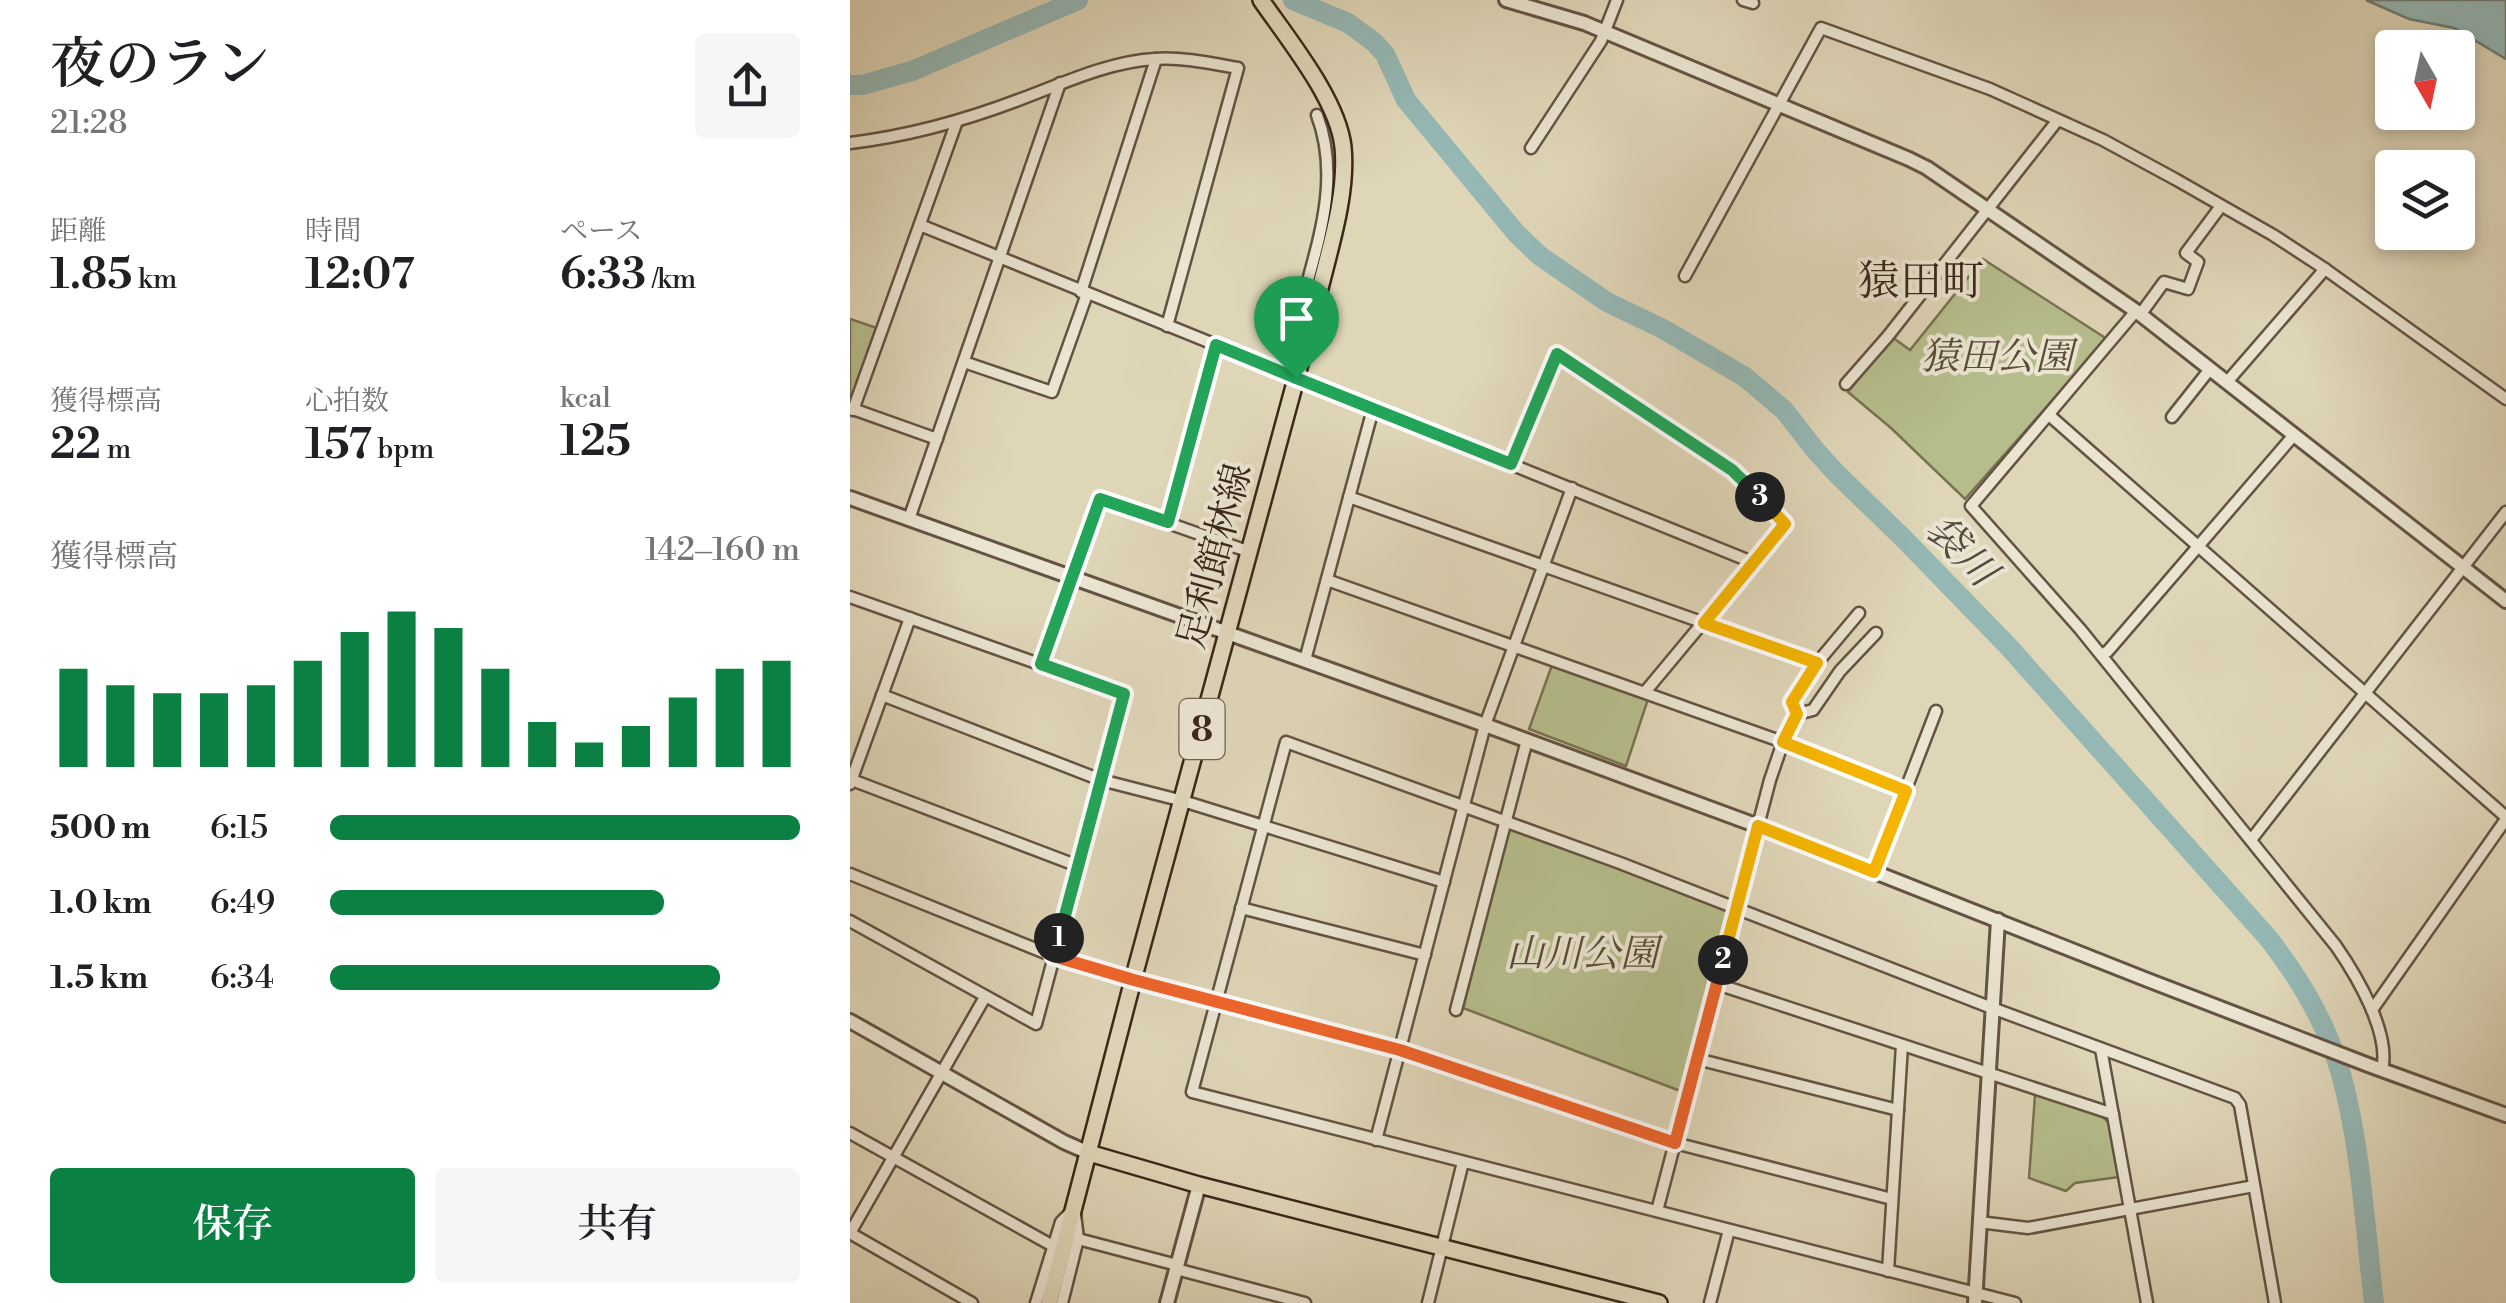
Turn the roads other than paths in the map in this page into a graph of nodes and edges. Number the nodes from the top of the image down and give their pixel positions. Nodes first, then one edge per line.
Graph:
1 (1261, 0) edge
2 (1506, 0) edge
3 (1617, 0) edge
4 (1604, 32) junction
5 (1156, 59) junction
6 (1060, 83) junction
7 (1780, 105) junction
8 (1317, 115) dead end
9 (957, 121) junction
10 (2057, 121) junction
11 (851, 147) edge
12 (1530, 148) dead end
13 (2221, 206) junction
14 (1987, 210) junction
15 (920, 225) junction
16 (1000, 258) junction
17 (2325, 269) junction
18 (1685, 276) dead end
19 (1084, 293) junction
20 (2138, 313) junction
21 (1313, 314) junction
22 (1167, 326) junction
23 (1216, 345) junction
24 (964, 362) junction
25 (2210, 369) junction
26 (1296, 378) junction
27 (2227, 382) junction
28 (1846, 384) dead end
29 (2506, 399) edge
30 (1373, 408) junction
31 (852, 409) edge
32 (2049, 414) junction
33 (2172, 416) dead end
34 (2294, 435) junction
35 (937, 439) junction
36 (1511, 464) junction
37 (1572, 488) junction
38 (1349, 497) junction
39 (850, 498) edge
40 (2506, 512) edge
41 (909, 518) junction
42 (1168, 522) junction
43 (2198, 548) junction
44 (1250, 552) junction
45 (1752, 562) junction
46 (1544, 566) junction
47 (2463, 567) junction
48 (1072, 576) junction
49 (1327, 580) junction
50 (850, 596) edge
51 (2506, 600) edge
52 (1859, 613) dead end
53 (910, 618) junction
54 (1704, 623) junction
55 (1227, 632) junction
56 (1876, 632) dead end
57 (1514, 646) junction
58 (2102, 656) junction
59 (1304, 660) junction
60 (1817, 663) junction
61 (1041, 664) junction
62 (1645, 692) junction
63 (2366, 693) junction
64 (882, 695) junction
65 (1936, 712) dead end
66 (1797, 714) junction
67 (1486, 724) junction
68 (1527, 740) junction
69 (1783, 742) junction
70 (1101, 780) junction
71 (851, 782) edge
72 (1906, 791) junction
73 (1183, 801) junction
74 (1464, 808) junction
75 (2506, 818) edge
76 (1506, 822) junction
77 (1263, 826) junction
78 (1758, 826) junction
79 (2251, 840) junction
80 (1078, 866) junction
81 (1874, 872) junction
82 (850, 874) edge
83 (1444, 882) junction
84 (1241, 908) junction
85 (1736, 908) junction
86 (1998, 920) junction
87 (850, 922) edge
88 (1425, 955) junction
89 (1053, 956) junction
90 (1134, 980) junction
91 (1716, 984) junction
92 (985, 996) junction
93 (1216, 1002) junction
94 (1992, 1008) junction
95 (1456, 1010) dead end
96 (2372, 1010) junction
97 (850, 1021) edge
98 (1902, 1046) junction
99 (1400, 1050) junction
100 (2102, 1050) junction
101 (1697, 1058) junction
102 (2376, 1068) junction
103 (940, 1072) junction
104 (1988, 1074) junction
105 (1898, 1110) junction
106 (2113, 1114) junction
107 (2506, 1115) edge
108 (850, 1133) edge
109 (1376, 1140) junction
110 (1675, 1143) junction
111 (1089, 1153) junction
112 (892, 1157) junction
113 (1462, 1162) junction
114 (1199, 1185) junction
115 (2254, 1186) junction
116 (1892, 1199) junction
117 (2130, 1209) junction
118 (1657, 1211) junction
119 (1980, 1222) junction
120 (1729, 1230) junction
121 (1065, 1242) junction
122 (1441, 1248) junction
123 (1177, 1267) junction
124 (1888, 1270) junction
125 (1257, 1297) edge
126 (1975, 1298) edge
127 (972, 1303) edge
128 (1036, 1303) edge
129 (1049, 1303) edge
130 (1062, 1303) edge
131 (1167, 1303) edge
132 (1305, 1303) edge
133 (1428, 1303) edge
134 (1660, 1303) edge
135 (1710, 1303) edge
136 (2015, 1303) edge
137 (2147, 1303) edge
138 (2275, 1303) edge

1 - 21 main road, 足利館林線 / 8
2 - 4 street
3 - 4 street
4 - 7 street
4 - 12 street
5 - 6 street
5 - 19 street
5 - 22 street
6 - 9 street
6 - 16 street
7 - 10 street
7 - 14 street
7 - 18 street
8 - 21 street
9 - 11 street
9 - 15 street
10 - 13 street
10 - 14 street
13 - 17 street
13 - 20 street
14 - 20 street
14 - 28 street
15 - 16 street
15 - 31 street
16 - 19 street
16 - 24 street
17 - 27 street
17 - 29 street
19 - 22 street
19 - 24 street
20 - 25 street
20 - 32 street
21 - 26 main road, 足利館林線 / 8
22 - 23 street
23 - 26 street
23 - 42 street
24 - 35 street
25 - 27 street
25 - 33 street
26 - 30 street
26 - 44 main road, 足利館林線 / 8
27 - 34 street
30 - 36 street
30 - 38 street
31 - 35 street
32 - 43 street
32 - 58 street
34 - 43 street
34 - 47 street
35 - 41 street
36 - 37 street
36 - 45 street
37 - 45 street
37 - 46 street
38 - 46 street
38 - 49 street
39 - 41 street
40 - 47 street
41 - 48 street
42 - 44 street
42 - 48 street
43 - 58 street
43 - 63 street
44 - 55 main road, 足利館林線 / 8
45 - 54 street
46 - 54 street
46 - 57 street
47 - 51 street
47 - 63 street
48 - 55 street
48 - 61 street
49 - 57 street
49 - 59 street
50 - 53 street
52 - 60 street
53 - 61 street
53 - 64 street
54 - 60 street
54 - 62 street
55 - 59 street
55 - 73 main road, 足利館林線 / 8
56 - 66 street
57 - 62 street
57 - 67 street
58 - 79 street
59 - 67 street
60 - 66 street
61 - 70 street
62 - 69 street
63 - 75 street
63 - 79 street
64 - 70 street
64 - 71 street
65 - 72 street
66 - 69 street
67 - 68 street
67 - 74 street
68 - 76 street
68 - 78 street
69 - 72 street
69 - 78 street
70 - 73 street
70 - 80 street
71 - 80 street
72 - 81 street
73 - 77 street
73 - 90 main road, 足利館林線 / 8
74 - 76 street
74 - 77 street
74 - 83 street
75 - 96 street
76 - 85 street
76 - 95 street
77 - 83 street
77 - 84 street
78 - 81 street
78 - 85 street
79 - 96 street
80 - 89 street
81 - 86 street
82 - 89 street
83 - 88 street
84 - 88 street
84 - 93 street
85 - 91 street
85 - 94 street
86 - 94 street
86 - 102 street
87 - 92 street
88 - 99 street
89 - 90 street
89 - 92 street
90 - 93 street
90 - 111 main road, 足利館林線 / 8
91 - 98 street
91 - 101 street
92 - 103 street
93 - 99 street
93 - 109 street
94 - 100 street
94 - 104 street
96 - 102 street
97 - 103 street
98 - 104 street
98 - 105 street
99 - 109 street
99 - 110 street
100 - 106 street
100 - 115 street
101 - 105 street
101 - 110 street
102 - 107 street
103 - 111 street
103 - 112 street
104 - 106 street
104 - 119 street
105 - 116 street
106 - 117 street
108 - 112 street
109 - 113 street
110 - 116 street
110 - 118 street
111 - 114 main road
111 - 121 main road, 足利館林線
112 - 121 street
112 - 127 street
113 - 118 street
113 - 122 street
114 - 122 main road
114 - 123 street
115 - 117 street
115 - 138 street
116 - 124 street
117 - 119 street
117 - 137 street
118 - 120 street
119 - 126 street
120 - 124 street
120 - 135 street
121 - 123 street
121 - 128 street
121 - 129 main road, 足利館林線
121 - 130 street
122 - 133 street
122 - 134 main road
123 - 125 street
123 - 131 street
124 - 126 street
125 - 132 street
126 - 136 street

